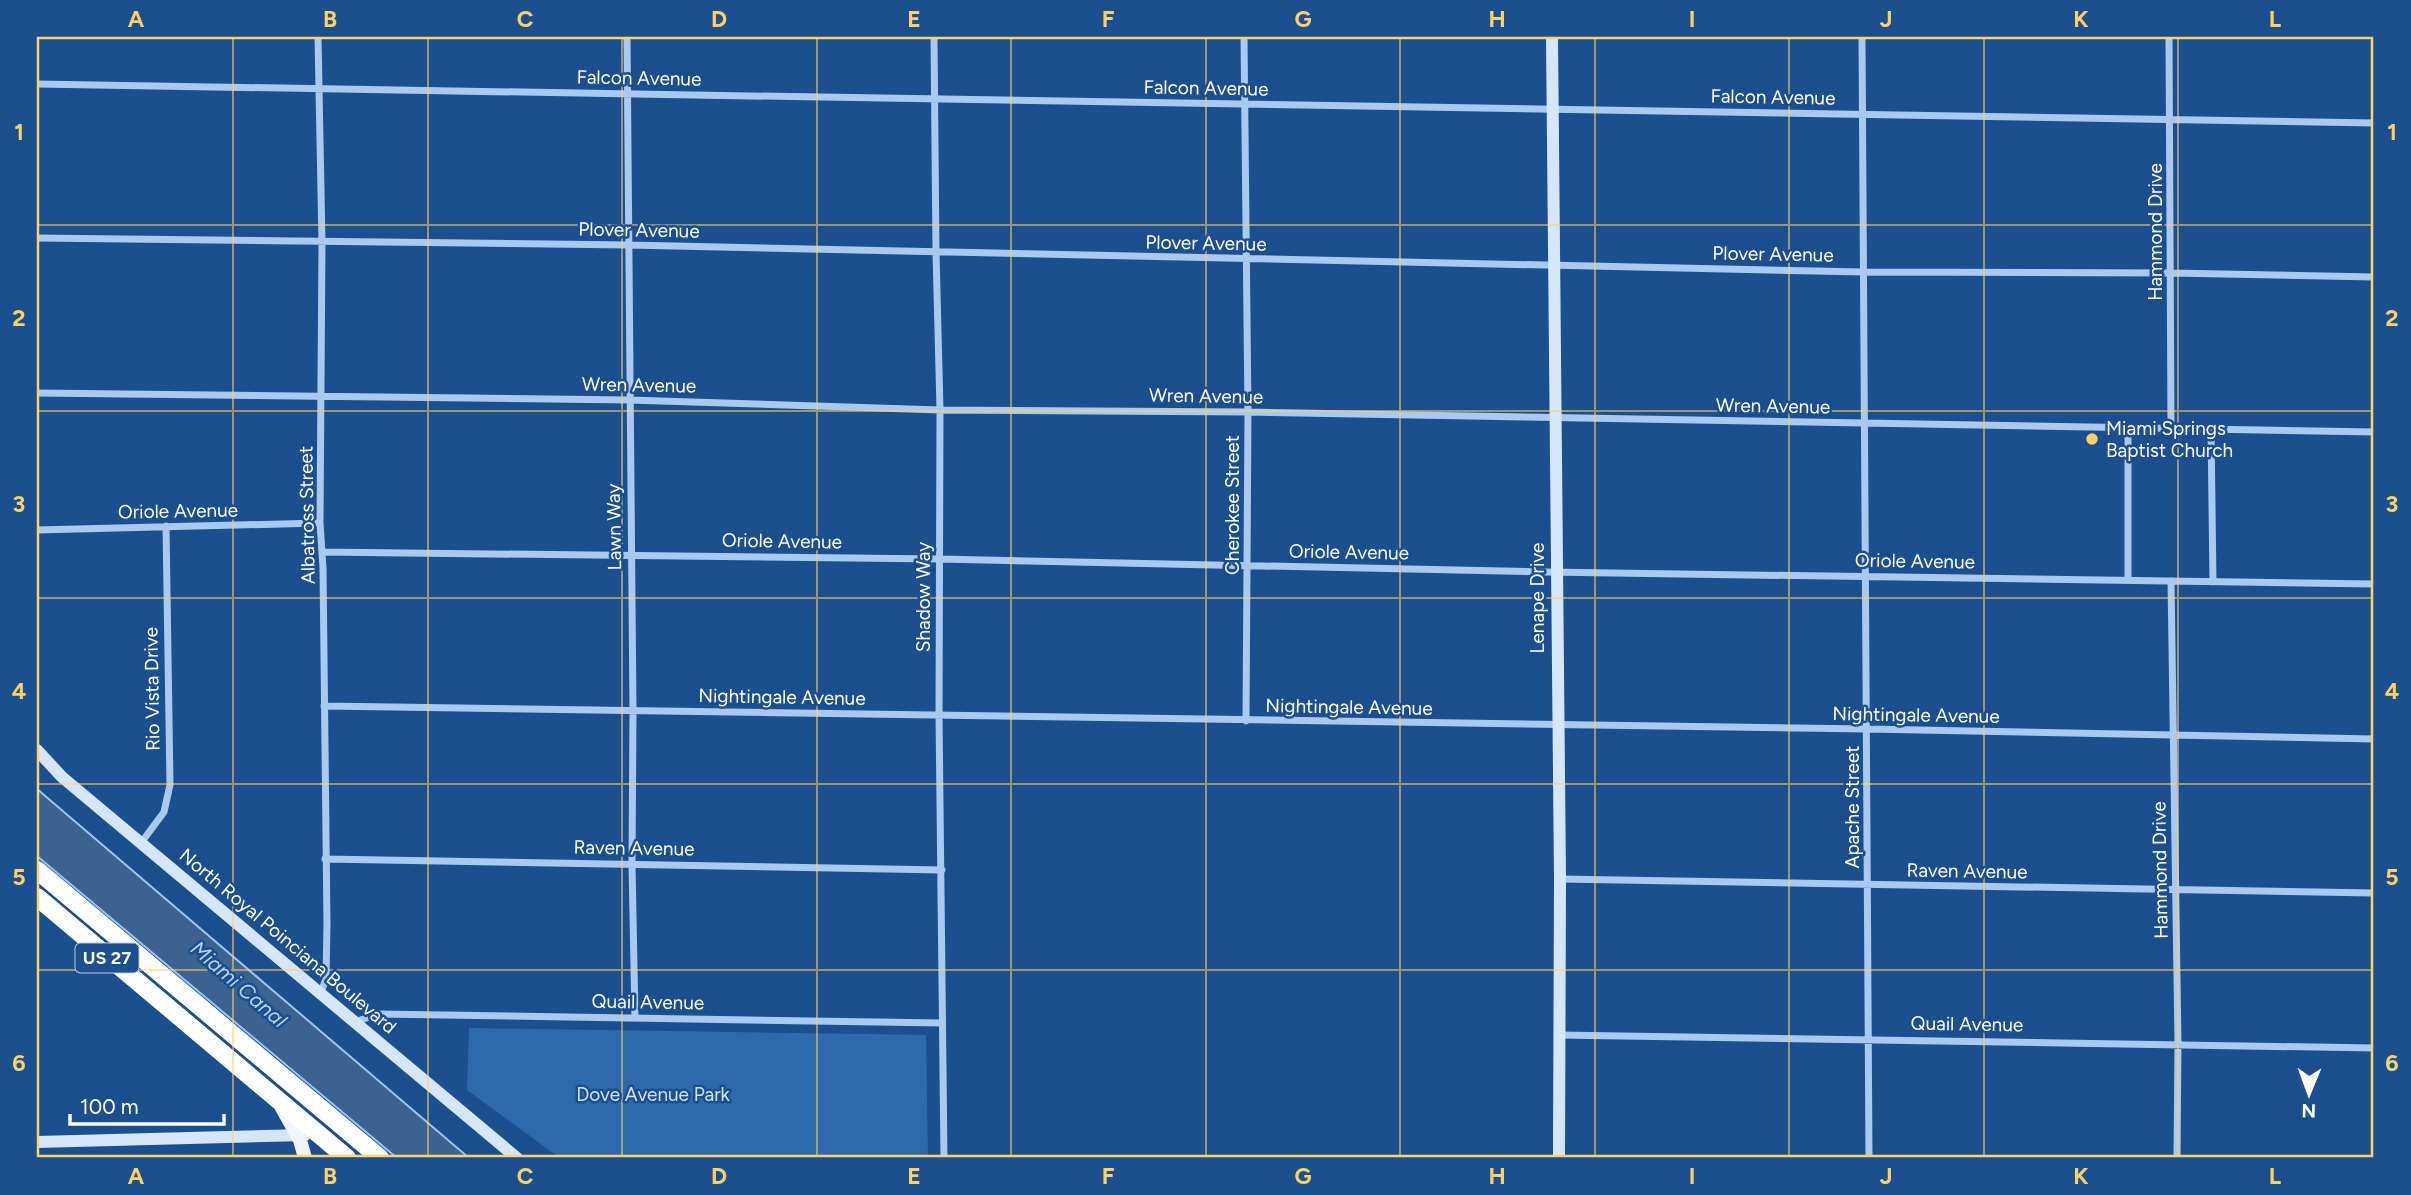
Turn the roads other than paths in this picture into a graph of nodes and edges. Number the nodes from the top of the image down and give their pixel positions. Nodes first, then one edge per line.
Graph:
1 (318, 37) edge
2 (627, 37) edge
3 (934, 37) edge
4 (1244, 37) edge
5 (1552, 37) edge
6 (1862, 37) edge
7 (2169, 37) edge
8 (37, 84) edge
9 (318, 88) junction
10 (627, 94) junction
11 (934, 98) junction
12 (1245, 105) junction
13 (1553, 109) junction
14 (1861, 115) junction
15 (2170, 118) junction
16 (2374, 123) edge
17 (37, 238) edge
18 (322, 243) junction
19 (629, 245) junction
20 (936, 252) junction
21 (1246, 259) junction
22 (1554, 265) junction
23 (1863, 272) junction
24 (2171, 273) junction
25 (2374, 277) edge
26 (37, 393) edge
27 (321, 395) junction
28 (629, 400) junction
29 (940, 410) junction
30 (1248, 412) junction
31 (1554, 418) junction
32 (1864, 423) junction
33 (2128, 427) junction
34 (2171, 428) junction
35 (2211, 429) junction
36 (2374, 432) edge
37 (320, 523) junction
38 (166, 526) junction
39 (37, 530) edge
40 (322, 552) junction
41 (630, 555) junction
42 (939, 559) junction
43 (1247, 566) junction
44 (1556, 572) junction
45 (1865, 576) junction
46 (2128, 580) junction
47 (2171, 581) junction
48 (2213, 582) junction
49 (2374, 584) edge
50 (324, 706) junction
51 (633, 710) junction
52 (939, 715) junction
53 (1246, 721) junction
54 (1557, 726) junction
55 (1868, 729) junction
56 (2174, 736) junction
57 (2374, 739) edge
58 (37, 750) edge
59 (141, 843) junction
60 (325, 859) junction
61 (632, 864) junction
62 (37, 870) edge
63 (942, 870) junction
64 (1560, 879) junction
65 (1867, 885) junction
66 (2175, 891) junction
67 (2374, 893) edge
68 (37, 897) edge
69 (321, 992) junction
70 (635, 1018) junction
71 (355, 1022) junction
72 (942, 1023) junction
73 (1559, 1035) junction
74 (1867, 1038) junction
75 (2178, 1043) junction
76 (2374, 1048) edge
77 (276, 1097) junction
78 (319, 1134) junction
79 (298, 1135) junction
80 (37, 1142) edge
81 (341, 1146) edge
82 (305, 1158) edge
83 (380, 1158) edge
84 (517, 1158) edge
85 (944, 1158) edge
86 (1559, 1158) edge
87 (1869, 1158) edge
88 (2177, 1158) edge

1 - 9 street, Albatross Street
2 - 10 street, Lawn Way
3 - 11 street, Shadow Way
4 - 12 street, Cherokee Street
5 - 13 street, Lenape Drive
6 - 14 street, Apache Street
7 - 15 street, Hammond Drive
8 - 9 street, Falcon Avenue
9 - 10 street, Falcon Avenue
9 - 18 street, Albatross Street
10 - 11 street, Falcon Avenue
10 - 19 street, Lawn Way
11 - 12 street, Falcon Avenue
11 - 20 street, Shadow Way
12 - 13 street, Falcon Avenue
12 - 21 street, Cherokee Street
13 - 14 street, Falcon Avenue
13 - 22 street, Lenape Drive
14 - 15 street, Falcon Avenue
14 - 23 street, Apache Street
15 - 16 street, Falcon Avenue
15 - 24 street, Hammond Drive
17 - 18 street, Plover Avenue
18 - 19 street, Plover Avenue
18 - 27 street, Albatross Street
19 - 20 street, Plover Avenue
19 - 28 street, Lawn Way
20 - 21 street, Plover Avenue
20 - 29 street, Shadow Way
21 - 22 street, Plover Avenue
21 - 30 street, Cherokee Street
22 - 23 street, Plover Avenue
22 - 31 street, Lenape Drive
23 - 24 street, Plover Avenue
23 - 32 street, Apache Street
24 - 25 street, Plover Avenue
24 - 34 street, Hammond Drive
26 - 27 street, Wren Avenue
27 - 28 street, Wren Avenue
27 - 37 street, Albatross Street
28 - 29 street, Wren Avenue
28 - 41 street, Lawn Way
29 - 30 street, Wren Avenue
29 - 42 street, Shadow Way
30 - 31 street, Wren Avenue
30 - 43 street, Cherokee Street
31 - 32 street, Wren Avenue
31 - 44 street, Lenape Drive
32 - 33 street, Wren Avenue
32 - 45 street, Apache Street
33 - 34 street, Wren Avenue
33 - 46 street
34 - 35 street, Wren Avenue
35 - 36 street, Wren Avenue
35 - 48 street
37 - 38 street, Oriole Avenue
37 - 40 street, Albatross Street
38 - 39 street, Oriole Avenue
38 - 59 street, Rio Vista Drive
40 - 41 street, Oriole Avenue
40 - 50 street, Albatross Street
41 - 42 street, Oriole Avenue
41 - 51 street, Lawn Way
42 - 43 street, Oriole Avenue
42 - 52 street, Shadow Way
43 - 44 street, Oriole Avenue
43 - 53 street, Cherokee Street
44 - 45 street, Oriole Avenue
44 - 54 street, Lenape Drive
45 - 46 street, Oriole Avenue
45 - 55 street, Apache Street
46 - 47 street, Oriole Avenue
47 - 48 street, Oriole Avenue
47 - 56 street, Hammond Drive
48 - 49 street, Oriole Avenue
50 - 51 street, Nightingale Avenue
50 - 60 street, Albatross Street
51 - 52 street, Nightingale Avenue
51 - 61 street, Lawn Way
52 - 53 street, Nightingale Avenue
52 - 63 street, Shadow Way
53 - 54 street, Nightingale Avenue
54 - 55 street, Nightingale Avenue
54 - 64 street, Lenape Drive
55 - 56 street, Nightingale Avenue
55 - 65 street, Apache Street
56 - 57 street, Nightingale Avenue
56 - 66 street, Hammond Drive
58 - 59 street, North Royal Poinciana Boulevard
59 - 69 street, North Royal Poinciana Boulevard
60 - 61 street, Raven Avenue
60 - 69 street, Albatross Street
61 - 63 street, Raven Avenue
61 - 70 street, Lawn Way
62 - 81 highway, US 27
63 - 72 street, Shadow Way
64 - 65 street, Raven Avenue
64 - 73 street, Lenape Drive
65 - 66 street, Raven Avenue
65 - 74 street, Apache Street
66 - 67 street, Raven Avenue
66 - 75 street, Hammond Drive
68 - 77 highway, US 27
69 - 71 street, North Royal Poinciana Boulevard
70 - 71 street, Quail Avenue
70 - 72 street, Quail Avenue
71 - 84 street, North Royal Poinciana Boulevard
72 - 85 street, Shadow Way
73 - 74 street, Quail Avenue
73 - 86 street, Lenape Drive
74 - 75 street, Quail Avenue
74 - 87 street, Apache Street
75 - 76 street, Quail Avenue
75 - 88 street, Hammond Drive
77 - 78 highway, US 27
77 - 79 main road
78 - 79 street
78 - 81 highway
79 - 80 street
79 - 82 main road
81 - 83 highway

